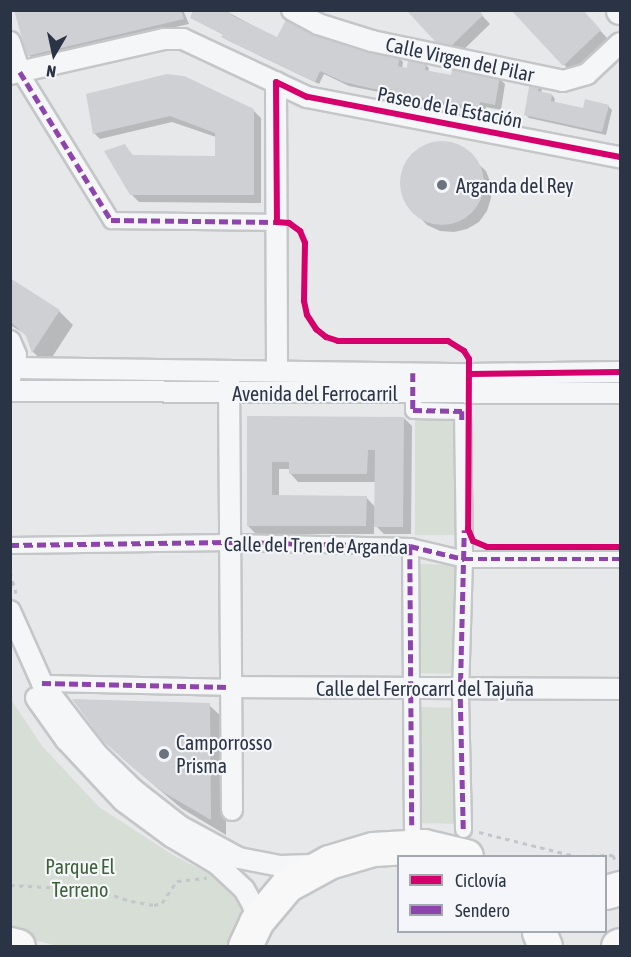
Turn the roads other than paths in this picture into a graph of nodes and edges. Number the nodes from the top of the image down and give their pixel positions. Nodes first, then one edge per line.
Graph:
1 (292, 10) edge
2 (333, 10) edge
3 (318, 24) junction
4 (10, 42) edge
5 (621, 43) edge
6 (15, 73) edge
7 (276, 82) junction
8 (621, 157) edge
9 (277, 222) junction
10 (10, 340) edge
11 (229, 371) junction
12 (277, 372) junction
13 (621, 372) edge
14 (13, 374) edge
15 (413, 383) junction
16 (10, 391) edge
17 (230, 393) junction
18 (621, 393) edge
19 (229, 542) junction
20 (10, 545) edge
21 (410, 546) junction
22 (464, 559) junction
23 (621, 559) edge
24 (10, 611) edge
25 (10, 647) edge
26 (42, 683) junction
27 (412, 688) junction
28 (460, 688) junction
29 (621, 688) edge
30 (230, 691) junction
31 (232, 810) dead end
32 (412, 829) dead end
33 (464, 843) edge
34 (329, 862) junction
35 (250, 934) edge
36 (10, 944) edge
37 (18, 946) edge

1 - 3 street, Calle Virgen del Pilar
2 - 3 street
3 - 5 street, Calle Virgen del Pilar
4 - 6 street
6 - 7 street, Paseo de la Estación
6 - 9 street
7 - 8 street, Paseo de la Estación
7 - 9 street
9 - 12 street
10 - 14 street
11 - 12 street, Avenida del Ferrocarril
11 - 14 street, Avenida del Ferrocarril
11 - 17 street
12 - 15 street, Avenida del Ferrocarril
13 - 15 street, Avenida del Ferrocarril
15 - 17 street, Avenida del Ferrocarril
15 - 18 street, Avenida del Ferrocarril
15 - 22 street
16 - 17 street, Avenida del Ferrocarril
17 - 19 street
19 - 20 street, Calle del Tren de Arganda
19 - 21 street, Calle del Tren de Arganda
19 - 30 street
21 - 22 street, Calle del Tren de Arganda
21 - 27 street
22 - 23 street, Calle del Tren de Arganda
22 - 28 street
24 - 26 street
25 - 35 street
26 - 30 street
26 - 34 street
27 - 28 street, Calle del Ferrocarrl del Tajuña
27 - 30 street, Calle del Ferrocarrl del Tajuña
27 - 32 street
28 - 29 street, Calle del Ferrocarrl del Tajuña
28 - 33 street
30 - 31 street
33 - 34 highway
34 - 35 highway
36 - 37 highway

